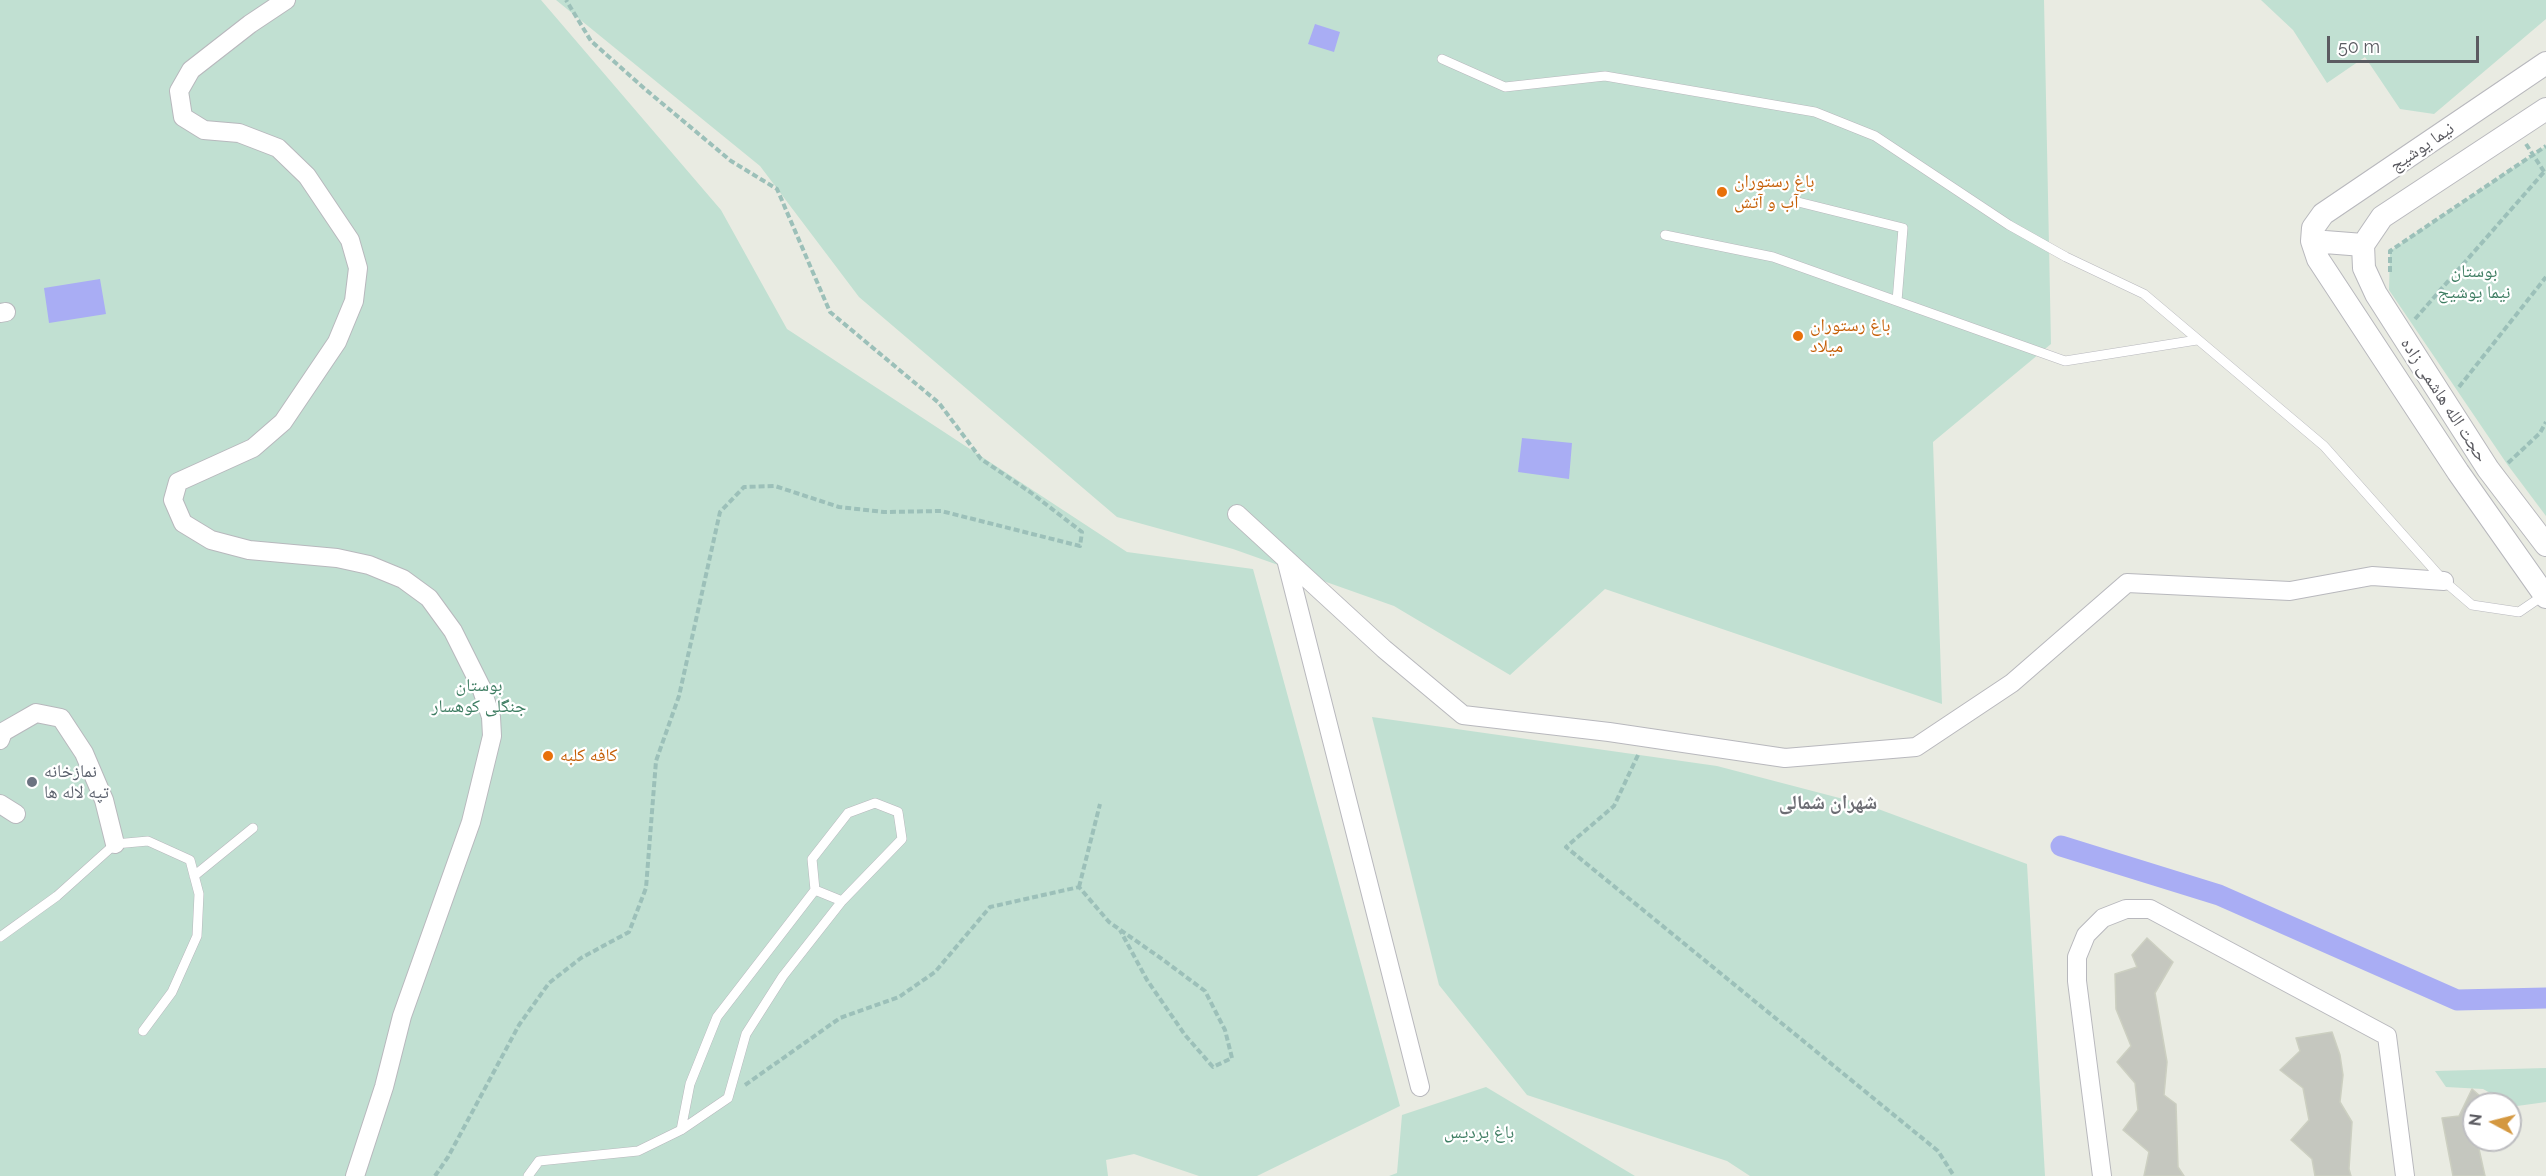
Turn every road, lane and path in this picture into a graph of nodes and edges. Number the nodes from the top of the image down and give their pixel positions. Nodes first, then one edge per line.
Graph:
1 (286, 0) edge
2 (566, 0) edge
3 (1442, 59) dead end
4 (2546, 63) edge
5 (2546, 109) edge
6 (2515, 129) junction
7 (2546, 146) edge
8 (2533, 155) junction
9 (2545, 173) edge
10 (1794, 201) dead end
11 (1665, 235) dead end
12 (2312, 241) junction
13 (2363, 245) junction
14 (2546, 277) edge
15 (2390, 280) dead end
16 (1897, 301) junction
17 (2407, 314) dead end
18 (2197, 339) junction
19 (2451, 380) dead end
20 (2546, 422) edge
21 (2501, 454) dead end
22 (2507, 464) junction
23 (2514, 472) dead end
24 (1238, 514) dead end
25 (2546, 545) edge
26 (1286, 559) junction
27 (2444, 581) junction
28 (2545, 596) edge
29 (1647, 737) junction
30 (0, 740) edge
31 (0, 804) edge
32 (1100, 804) dead end
33 (16, 814) dead end
34 (254, 828) dead end
35 (115, 844) junction
36 (194, 876) junction
37 (1079, 887) junction
38 (815, 890) junction
39 (842, 901) junction
40 (1120, 930) junction
41 (0, 937) edge
42 (143, 1031) dead end
43 (1420, 1087) dead end
44 (728, 1098) junction
45 (681, 1130) junction
46 (355, 1176) edge
47 (435, 1176) edge
48 (528, 1176) edge
49 (1954, 1176) edge
50 (2102, 1176) edge
51 (2405, 1176) edge

1 - 46 street
2 - 47 path
3 - 18 lane
4 - 12 street, نیما یوشیج
5 - 6 street, نیما یوشیج
6 - 8 path
6 - 13 street, نیما یوشیج
7 - 8 path
8 - 9 path
8 - 15 path
9 - 17 path
10 - 16 lane
11 - 16 lane
12 - 13 street
12 - 28 street
13 - 25 street, حجت الله هاشمی زاده
14 - 19 path
16 - 18 lane
18 - 27 lane
20 - 22 path
21 - 22 path
22 - 23 path
24 - 26 street
26 - 29 street
26 - 43 street
27 - 28 lane
27 - 29 street
29 - 49 path
30 - 35 street
31 - 33 street
32 - 37 path
34 - 36 lane
35 - 36 lane
35 - 41 lane
36 - 42 lane
37 - 40 path
37 - 44 path
38 - 39 lane
38 - 39 lane
38 - 45 lane
39 - 44 lane
40 - 40 path
44 - 45 lane
45 - 48 lane
50 - 51 street

